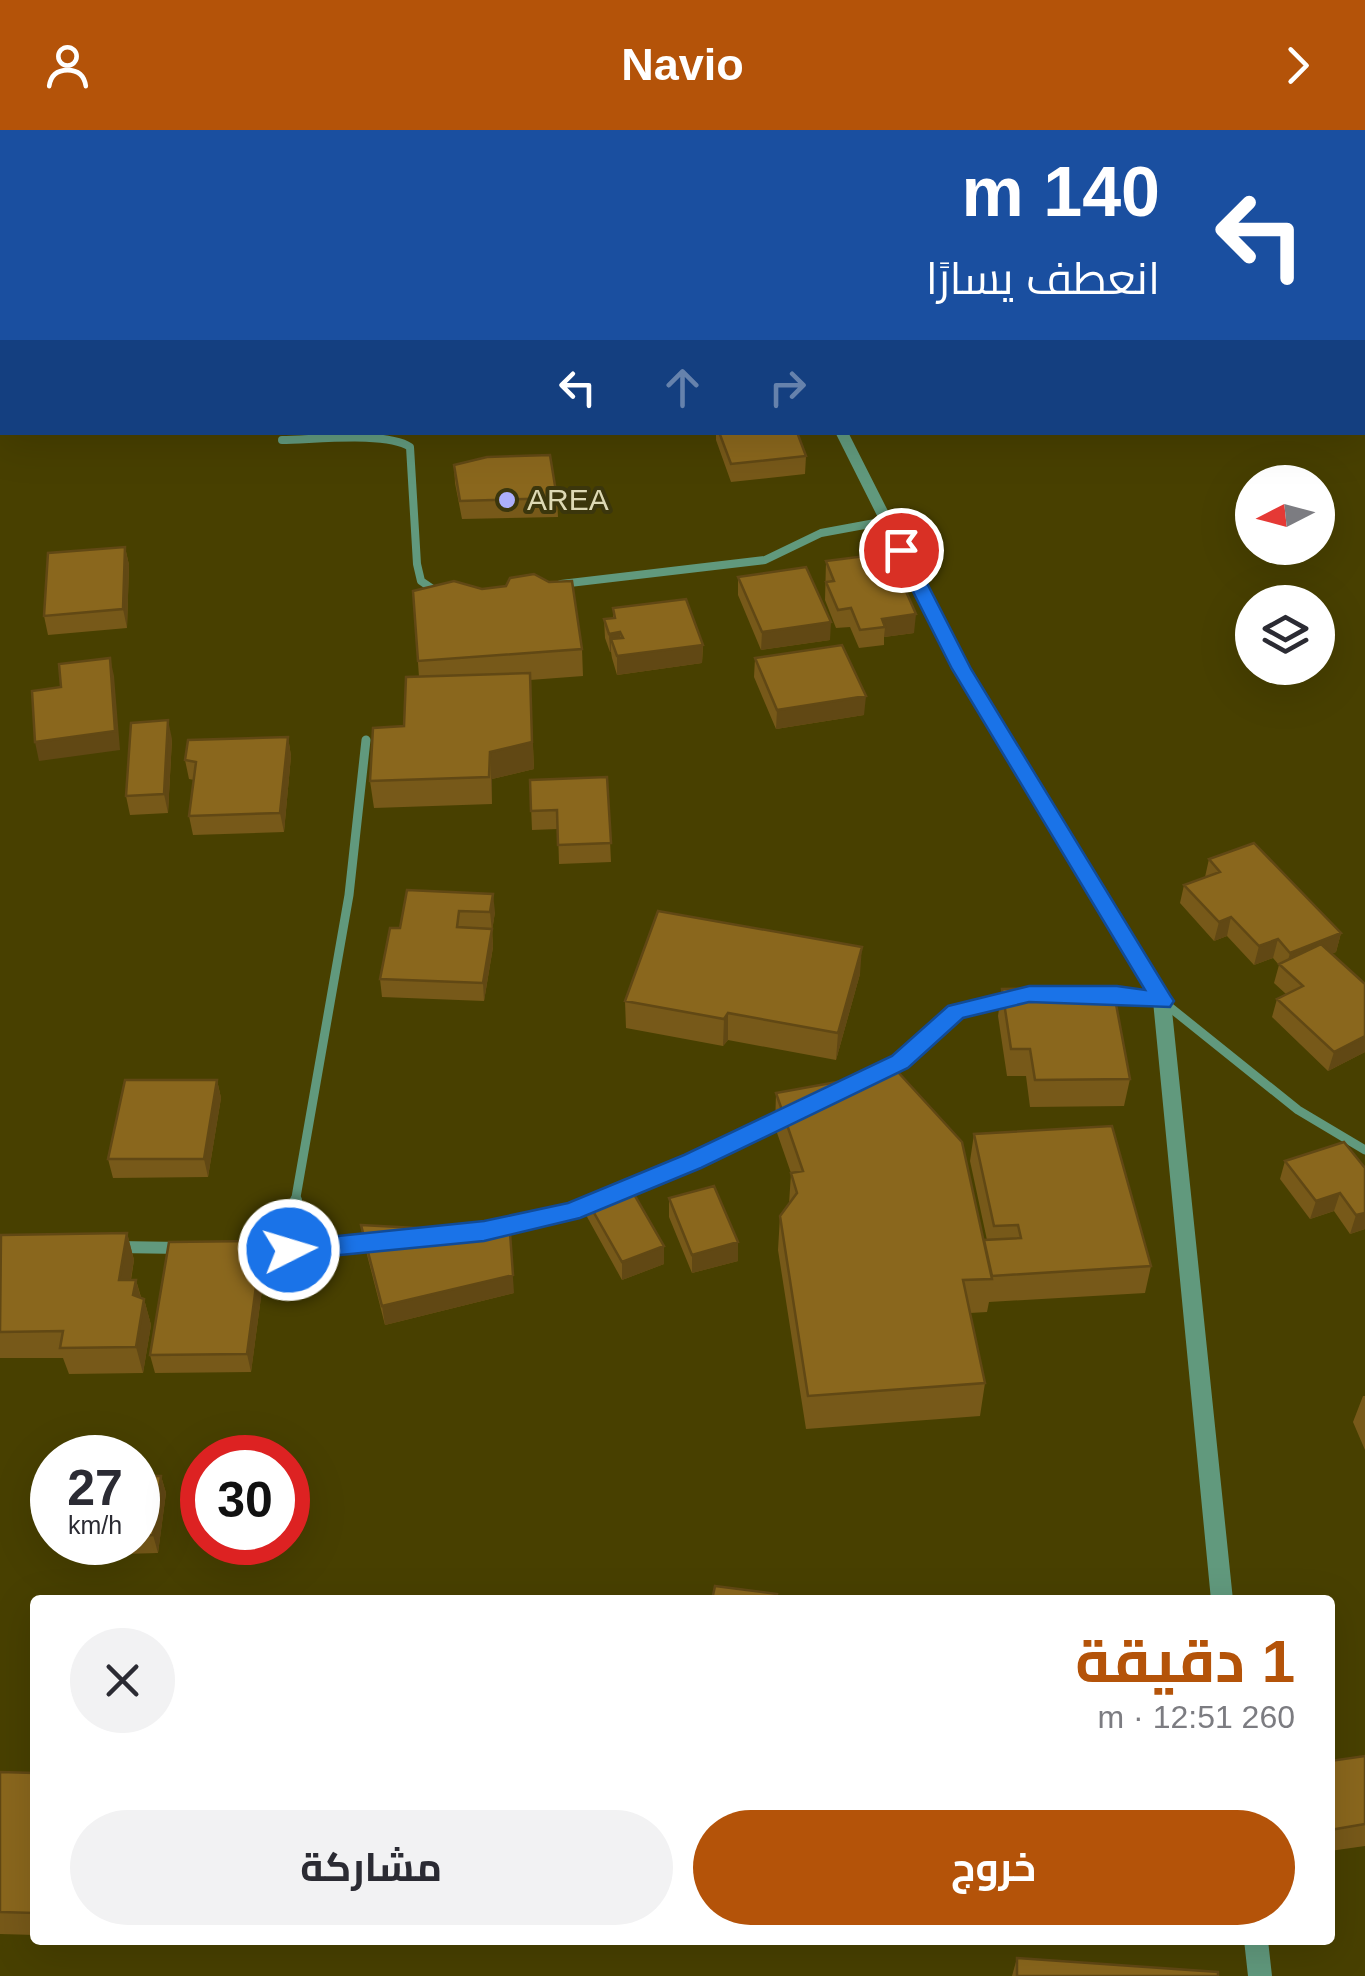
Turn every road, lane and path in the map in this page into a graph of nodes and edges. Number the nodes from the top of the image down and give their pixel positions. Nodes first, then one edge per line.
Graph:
1 (843, 435) edge
2 (282, 440) dead end
3 (886, 520) junction
4 (548, 585) edge
5 (450, 596) edge
6 (366, 740) dead end
7 (1029, 994) edge
8 (1082, 994) edge
9 (1162, 1001) junction
10 (848, 1087) edge
11 (796, 1112) edge
12 (1365, 1150) edge
13 (450, 1234) edge
14 (398, 1240) edge
15 (106, 1246) edge
16 (198, 1248) edge
17 (234, 1249) edge
18 (289, 1250) junction
19 (1221, 1595) edge
20 (1257, 1945) edge
21 (1260, 1976) edge

1 - 3 street
2 - 5 street
3 - 4 street
3 - 9 street
6 - 18 street
7 - 10 street
8 - 9 street
9 - 12 street
9 - 19 street
11 - 13 street
14 - 18 street
15 - 16 street
17 - 18 street
20 - 21 street

